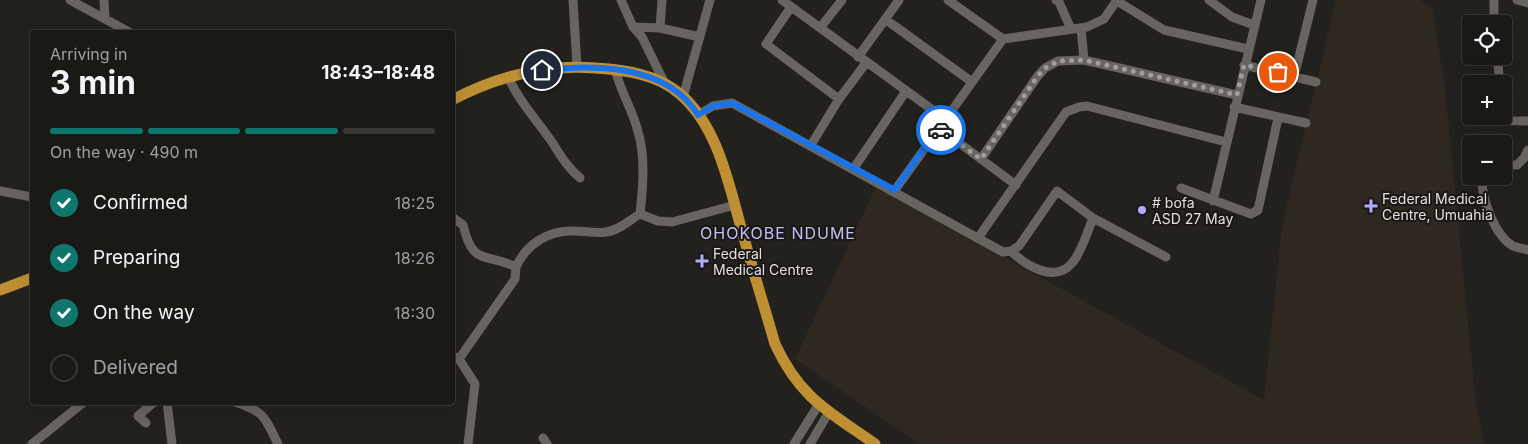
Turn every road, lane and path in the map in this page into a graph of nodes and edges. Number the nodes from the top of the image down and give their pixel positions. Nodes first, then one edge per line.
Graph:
1 (70, 0) edge
2 (104, 0) edge
3 (573, 0) edge
4 (662, 0) edge
5 (710, 0) edge
6 (782, 0) edge
7 (842, 0) edge
8 (899, 0) edge
9 (948, 0) edge
10 (1056, 0) edge
11 (1117, 0) edge
12 (1209, 0) edge
13 (1260, 0) edge
14 (1313, 0) edge
15 (1494, 0) edge
16 (1517, 0) edge
17 (622, 1) edge
18 (1528, 3) edge
19 (791, 7) junction
20 (1494, 15) edge
21 (105, 19) junction
22 (885, 19) junction
23 (1254, 24) junction
24 (633, 27) junction
25 (660, 28) junction
26 (820, 28) junction
27 (1081, 28) junction
28 (1071, 29) junction
29 (125, 30) edge
30 (700, 37) junction
31 (1003, 39) junction
32 (1248, 49) junction
33 (651, 58) junction
34 (862, 60) junction
35 (1084, 60) junction
36 (1244, 65) junction
37 (577, 66) junction
38 (615, 69) junction
39 (645, 75) junction
40 (1294, 76) junction
41 (508, 77) junction
42 (972, 82) junction
43 (1316, 82) dead end
44 (665, 84) junction
45 (906, 92) junction
46 (1237, 95) junction
47 (683, 97) junction
48 (455, 99) edge
49 (839, 99) junction
50 (1234, 107) junction
51 (698, 115) junction
52 (1278, 118) junction
53 (944, 119) junction
54 (1512, 120) edge
55 (1528, 121) edge
56 (1306, 123) dead end
57 (938, 128) junction
58 (1226, 142) junction
59 (811, 144) junction
60 (1528, 150) edge
61 (981, 159) junction
62 (1512, 165) edge
63 (854, 168) junction
64 (580, 178) dead end
65 (1483, 185) edge
66 (1016, 186) junction
67 (1180, 188) dead end
68 (895, 190) junction
69 (0, 191) edge
70 (30, 197) edge
71 (1213, 201) junction
72 (734, 206) junction
73 (640, 214) junction
74 (1094, 218) junction
75 (455, 219) edge
76 (978, 238) junction
77 (1528, 250) edge
78 (1011, 252) junction
79 (1166, 258) dead end
80 (516, 266) junction
81 (30, 279) edge
82 (0, 290) edge
83 (456, 358) edge
84 (819, 404) junction
85 (80, 405) edge
86 (151, 405) edge
87 (167, 405) edge
88 (252, 405) edge
89 (829, 412) junction
90 (146, 423) dead end
91 (32, 444) edge
92 (172, 444) edge
93 (278, 444) edge
94 (468, 444) edge
95 (794, 444) edge
96 (810, 444) edge
97 (874, 444) edge

1 - 21 street
2 - 21 street
3 - 37 street
4 - 25 street
5 - 30 street
6 - 19 street
7 - 26 street
8 - 22 street
9 - 31 street
10 - 28 street
11 - 27 street
11 - 32 street
12 - 23 street
13 - 23 street
14 - 40 street
15 - 20 street
16 - 18 street
17 - 24 street
19 - 26 street
19 - 49 street
21 - 29 street
22 - 34 street
22 - 42 street
23 - 32 street
24 - 25 street
24 - 33 street
25 - 30 street
26 - 34 street
27 - 28 street
27 - 35 street
28 - 31 street
30 - 47 street
31 - 42 street
32 - 36 street
33 - 39 street
33 - 44 street
34 - 45 street
34 - 49 street
35 - 46 street
35 - 61 street
36 - 40 street
36 - 46 street
37 - 38 main road
37 - 41 main road
38 - 39 main road
38 - 73 street
39 - 44 main road
40 - 43 street
41 - 48 main road
41 - 64 street
42 - 53 street
44 - 47 main road
45 - 53 street
45 - 63 street
46 - 50 street
47 - 51 main road
49 - 59 street
50 - 52 street
50 - 58 street
51 - 59 street
51 - 72 main road
52 - 56 street
52 - 71 street
53 - 57 street
54 - 55 street
57 - 61 street
57 - 68 street
58 - 66 street
58 - 71 street
59 - 63 street
60 - 62 street
61 - 66 street
63 - 68 street
65 - 77 street
66 - 76 street
67 - 71 street
68 - 76 street
69 - 70 street
72 - 73 street
72 - 84 main road
73 - 80 street
74 - 78 street
74 - 78 street
74 - 79 street
75 - 80 street
76 - 78 street
80 - 83 street
81 - 82 main road
83 - 94 street
84 - 89 main road
84 - 95 street
85 - 91 street
86 - 90 street
87 - 92 street
88 - 93 street
89 - 96 street
89 - 97 main road

